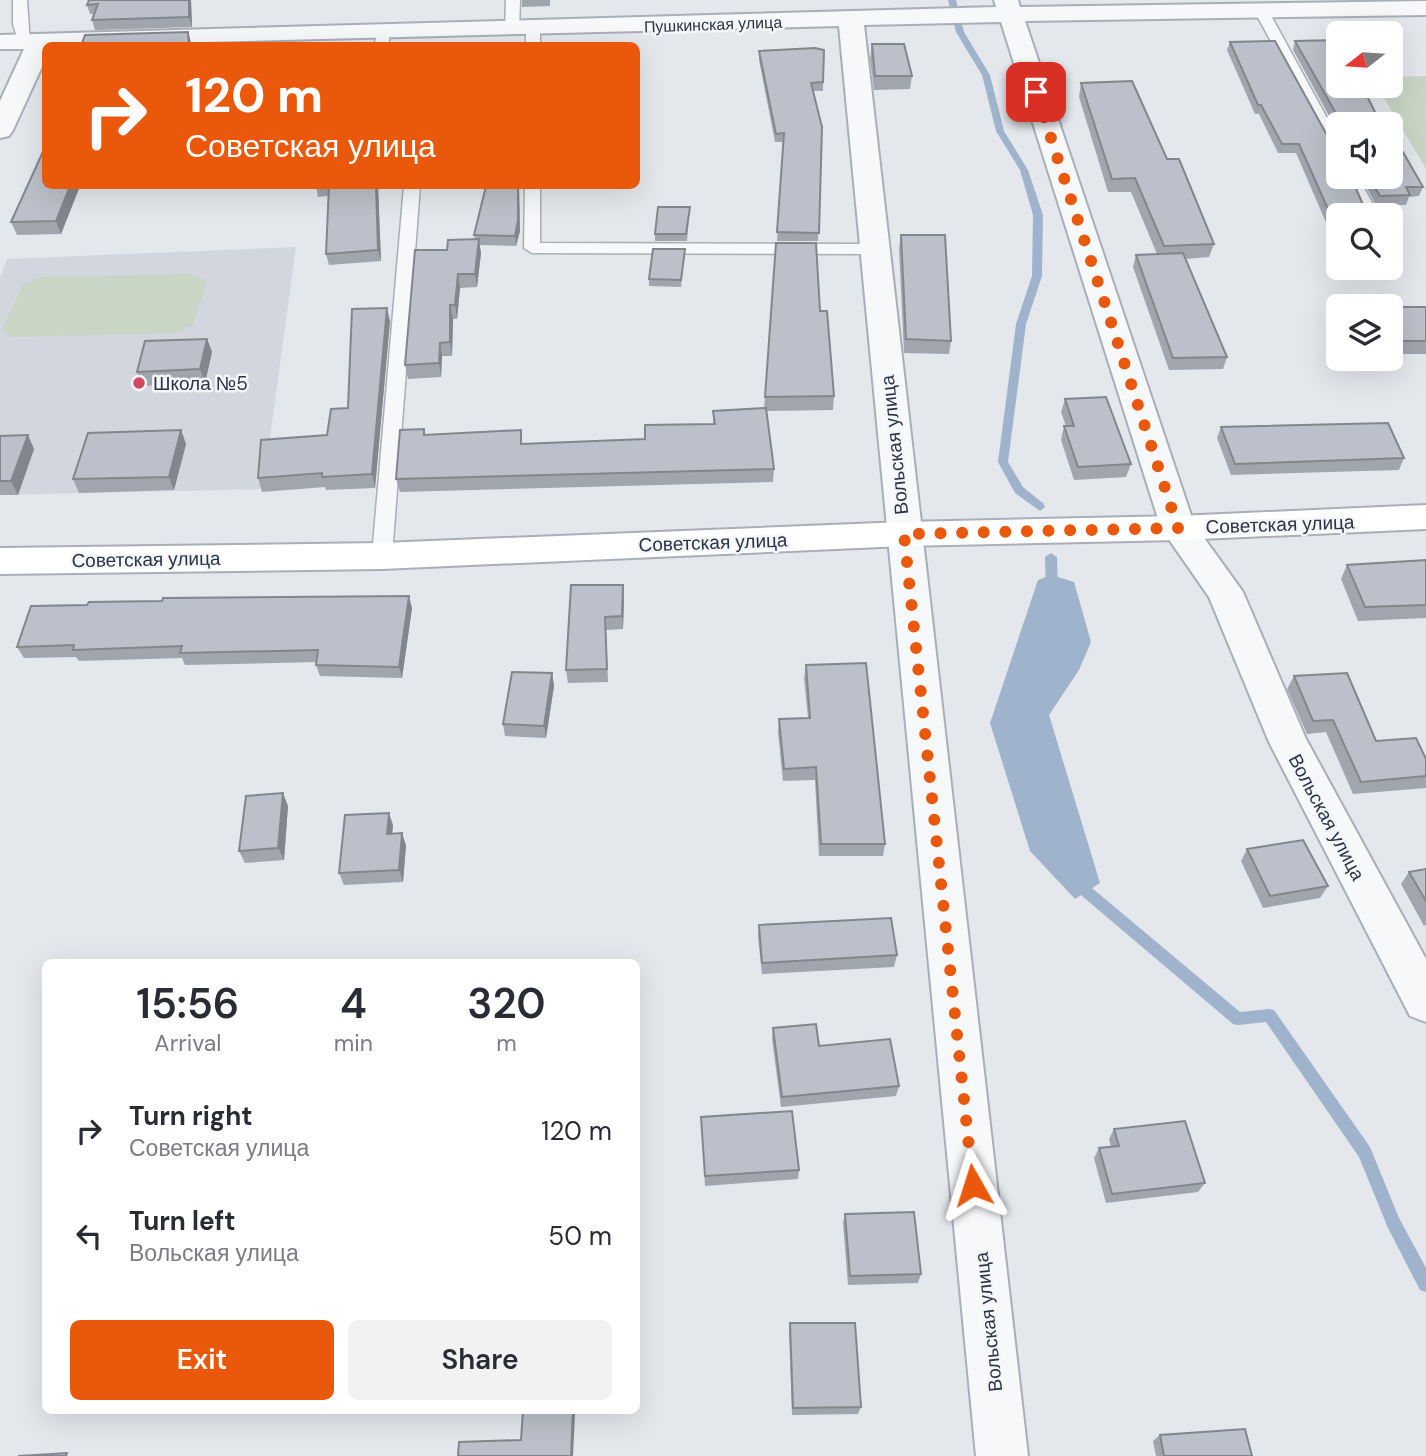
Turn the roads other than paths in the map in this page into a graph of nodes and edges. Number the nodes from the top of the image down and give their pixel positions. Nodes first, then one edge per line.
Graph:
1 (20, 0) edge
2 (513, 0) edge
3 (1009, 7) edge
4 (1426, 8) edge
5 (1262, 12) junction
6 (851, 19) junction
7 (526, 35) edge
8 (382, 39) edge
9 (0, 41) edge
10 (33, 41) junction
11 (0, 130) edge
12 (1326, 131) edge
13 (412, 189) edge
14 (532, 189) edge
15 (874, 249) junction
16 (1426, 517) edge
17 (1178, 528) junction
18 (904, 534) junction
19 (382, 556) junction
20 (0, 561) edge
21 (1426, 1002) edge
22 (1002, 1456) edge

1 - 10 lane
2 - 7 lane
3 - 5 street, Пушкинская улица
3 - 6 street, Пушкинская улица
3 - 17 street, Вольская улица
4 - 5 street, Пушкинская улица
5 - 12 lane
6 - 7 street, Пушкинская улица
6 - 15 street, Вольская улица
7 - 8 street, Пушкинская улица
8 - 10 street, Пушкинская улица
9 - 10 street, Пушкинская улица
10 - 11 street
13 - 19 lane
14 - 15 lane
15 - 18 street, Вольская улица
16 - 17 main road, Советская улица
17 - 18 main road, Советская улица
17 - 21 street, Вольская улица
18 - 19 main road, Советская улица
18 - 22 street, Вольская улица
19 - 20 main road, Советская улица

